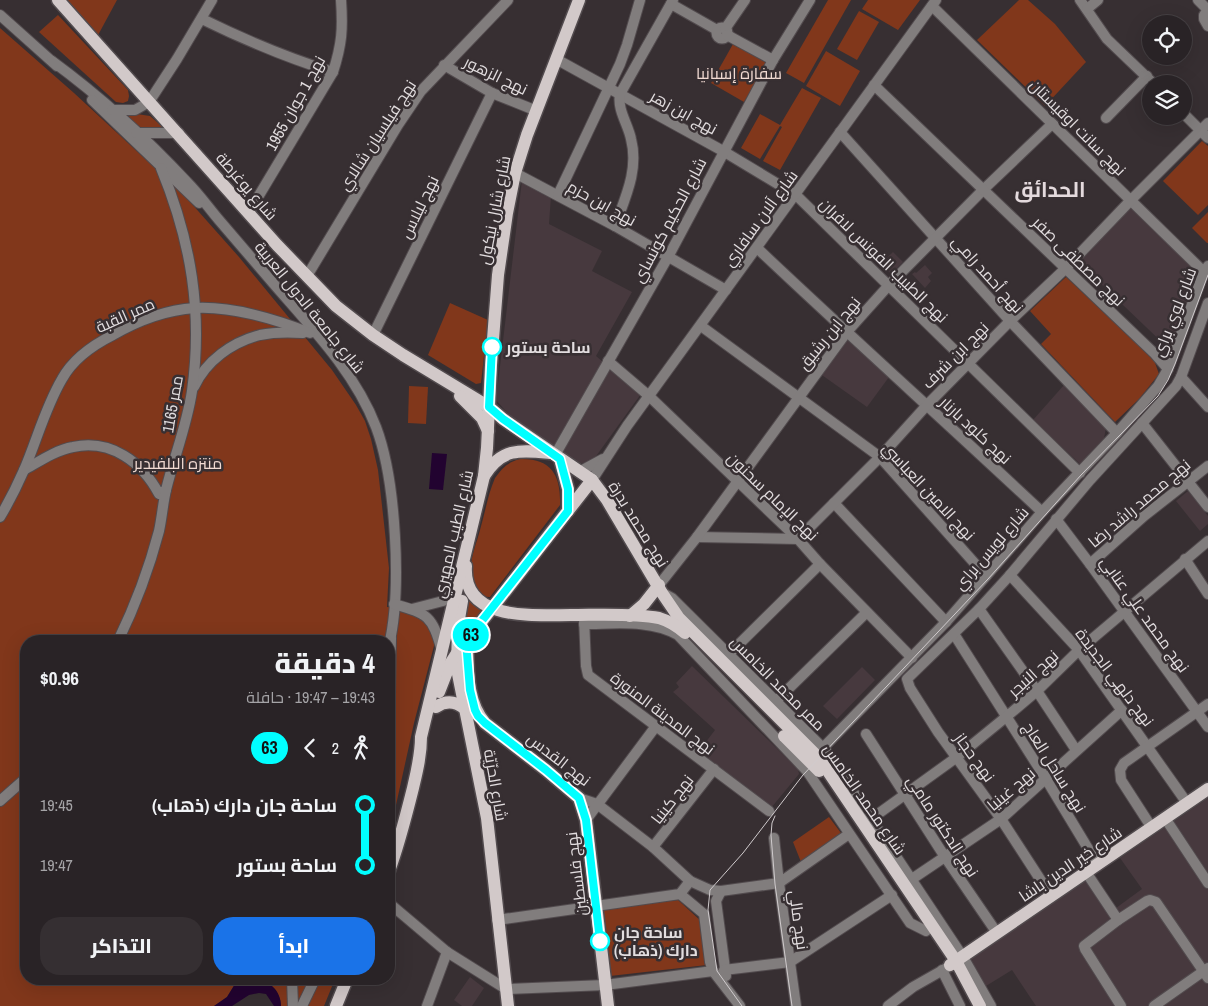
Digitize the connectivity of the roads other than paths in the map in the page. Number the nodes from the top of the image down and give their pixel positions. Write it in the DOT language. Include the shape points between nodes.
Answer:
graph roads {
  1 [pos="58,0"];
  2 [pos="212,0"];
  3 [pos="341,0"];
  4 [pos="508,0"];
  5 [pos="579,0"];
  6 [pos="640,0"];
  7 [pos="745,0"];
  8 [pos="810,0"];
  9 [pos="1080,0"];
  10 [pos="1098,0"];
  11 [pos="1198,0"];
  12 [pos="672,2"];
  13 [pos="934,3"];
  14 [pos="801,5"];
  15 [pos="1087,9"];
  16 [pos="1208,10"];
  17 [pos="0,15"];
  18 [pos="202,20"];
  19 [pos="1208,26"];
  20 [pos="723,31"];
  21 [pos="556,59"];
  22 [pos="773,60"];
  23 [pos="52,61"];
  24 [pos="444,66"];
  25 [pos="333,72"];
  26 [pos="1145,75"];
  27 [pos="874,85"];
  28 [pos="1142,87"];
  29 [pos="609,88"];
  30 [pos="492,93"];
  31 [pos="620,94"];
  32 [pos="149,102"];
  33 [pos="103,110"];
  34 [pos="114,110"];
  35 [pos="537,111"];
  36 [pos="1106,118"];
  37 [pos="1192,120"];
  38 [pos="1052,124"];
  39 [pos="1205,131"];
  40 [pos="125,132"];
  41 [pos="840,132"];
  42 [pos="179,133"];
  43 [pos="140,134"];
  44 [pos="723,151"];
  45 [pos="161,168"];
  46 [pos="515,173"];
  47 [pos="984,189"];
  48 [pos="796,194"];
  49 [pos="558,195"];
  50 [pos="1131,200"];
  51 [pos="249,212"];
  52 [pos="220,221"];
  53 [pos="615,226"];
  54 [pos="936,239"];
  55 [pos="756,248"];
  56 [pos="668,257"];
  57 [pos="1065,269"];
  58 [pos="1205,270"];
  59 [pos="307,276"];
  60 [pos="888,285"];
  61 [pos="726,290"];
  62 [pos="1208,303"];
  63 [pos="195,308"];
  64 [pos="1010,321"];
  65 [pos="701,326"];
  66 [pos="846,332"];
  67 [pos="313,334"];
  68 [pos="373,335"];
  69 [pos="608,361"];
  70 [pos="969,363"];
  71 [pos="1168,369"];
  72 [pos="431,372"];
  73 [pos="1181,377"];
  74 [pos="192,391"];
  75 [pos="649,396"];
  76 [pos="798,397"];
  77 [pos="927,405"];
  78 [pos="489,407"];
  79 [pos="1208,407"];
  80 [pos="1142,423"];
  81 [pos="488,433"];
  82 [pos="1117,433"];
  83 [pos="555,455"];
  84 [pos="608,455"];
  85 [pos="880,457"];
  86 [pos="1208,466"];
  87 [pos="24,470"];
  88 [pos="579,472"];
  89 [pos="1080,473"];
  90 [pos="484,476"];
  91 [pos="592,480"];
  92 [pos="738,481"];
  93 [pos="1188,481"];
  94 [pos="166,490"];
  95 [pos="834,503"];
  96 [pos="1208,507"];
  97 [pos="568,511"];
  98 [pos="1042,512"];
  99 [pos="0,518"];
  100 [pos="1056,519"];
  101 [pos="697,537"];
  102 [pos="798,539"];
  103 [pos="1208,541"];
  104 [pos="468,544"];
  105 [pos="1184,560"];
  106 [pos="820,564"];
  107 [pos="1090,564"];
  108 [pos="466,571"];
  109 [pos="1010,575"];
  110 [pos="986,576"];
  111 [pos="661,589"];
  112 [pos="456,590"];
  113 [pos="1208,594"];
  114 [pos="394,604"];
  115 [pos="412,609"];
  116 [pos="493,609"];
  117 [pos="979,609"];
  118 [pos="1124,612"];
  119 [pos="866,613"];
  120 [pos="529,615"];
  121 [pos="630,616"];
  122 [pos="584,619"];
  123 [pos="946,622"];
  124 [pos="481,624"];
  125 [pos="954,634"];
  126 [pos="121,635"];
  127 [pos="391,635"];
  128 [pos="466,641"];
  129 [pos="1079,650"];
  130 [pos="442,652"];
  131 [pos="457,653"];
  132 [pos="729,654"];
  133 [pos="912,658"];
  134 [pos="910,685"];
  135 [pos="1038,691"];
  136 [pos="776,701"];
  137 [pos="1208,704"];
  138 [pos="436,707"];
  139 [pos="464,708"];
  140 [pos="1122,710"];
  141 [pos="1197,712"];
  142 [pos="1006,718"];
  143 [pos="485,723"];
  144 [pos="656,726"];
  145 [pos="1208,727"];
  146 [pos="470,733"];
  147 [pos="866,734"];
  148 [pos="1148,746"];
  149 [pos="1076,750"];
  150 [pos="421,752"];
  151 [pos="819,752"];
  152 [pos="957,757"];
  153 [pos="714,770"];
  154 [pos="1046,779"];
  155 [pos="20,783"];
  156 [pos="1208,789"];
  157 [pos="905,795"];
  158 [pos="579,798"];
  159 [pos="0,801"];
  160 [pos="1187,803"];
  161 [pos="597,804"];
  162 [pos="769,811"];
  163 [pos="1165,818"];
  164 [pos="871,819"];
  165 [pos="1001,819"];
  166 [pos="586,820"];
  167 [pos="1152,828"];
  168 [pos="849,834"];
  169 [pos="774,838"];
  170 [pos="654,847"];
  171 [pos="395,855"];
  172 [pos="945,857"];
  173 [pos="1098,865"];
  174 [pos="1086,872"];
  175 [pos="912,879"];
  176 [pos="690,881"];
  177 [pos="779,883"];
  178 [pos="1208,883"];
  179 [pos="706,889"];
  180 [pos="721,891"];
  181 [pos="680,894"];
  182 [pos="892,895"];
  183 [pos="1051,896"];
  184 [pos="716,903"];
  185 [pos="596,906"];
  186 [pos="395,908"];
  187 [pos="497,920"];
  188 [pos="1118,920"];
  189 [pos="926,930"];
  190 [pos="997,933"];
  191 [pos="447,952"];
  192 [pos="790,962"];
  193 [pos="953,963"];
  194 [pos="724,970"];
  195 [pos="713,971"];
  196 [pos="1206,973"];
  197 [pos="292,985"];
  198 [pos="312,985"];
  199 [pos="345,985"];
  200 [pos="605,986"];
  201 [pos="506,989"];
  202 [pos="732,996"];
  203 [pos="293,1006"];
  204 [pos="302,1006"];
  205 [pos="336,1006"];
  206 [pos="427,1006"];
  207 [pos="508,1006"];
  208 [pos="608,1006"];
  209 [pos="740,1006"];
  210 [pos="796,1006"];
  211 [pos="888,1006"];
  212 [pos="960,1006"];
  213 [pos="970,1006"];
  214 [pos="980,1006"];
  215 [pos="991,1006"];
  216 [pos="1121,1006"];
  217 [pos="1154,1006"];
  1 -- 32 [label="main road, شارع يوغرطة"];
  2 -- 18 [label="street"];
  3 -- 25 [label="street, نهج 1 جوان 1955" via="343,30"];
  4 -- 24 [label="street, نهج فيلسيان شالاي"];
  5 -- 21 [label="main road, شارع شارل نيكول"];
  6 -- 29 [label="street" via="628,45"];
  7 -- 20 [label="street"];
  8 -- 14 [label="street, شارع الحكيم كونساي"];
  9 -- 15 [label="street"];
  10 -- 15 [label="street"];
  11 -- 16 [label="street"];
  12 -- 20 [label="street"];
  12 -- 31 [label="street"];
  13 -- 27 [label="street, شارع آلان سافاري"];
  13 -- 38 [label="street, نهج سانت اوقيستان"];
  14 -- 22 [label="street, شارع الحكيم كونساي"];
  15 -- 26 [label="street" via="1107,39"];
  16 -- 19 [label="street" via="1204,15"];
  17 -- 23 [label="street, شارع جامعة الدول العربية"];
  18 -- 25 [label="street" via="255,45"];
  18 -- 32 [label="street"];
  20 -- 22 [label="street"];
  21 -- 29 [label="street, نهج ابن زهر"];
  21 -- 35 [label="main road, شارع شارل نيكول"];
  22 -- 44 [label="street, شارع الحكيم كونساي"];
  23 -- 33 [label="street, شارع جامعة الدول العربية"];
  23 -- 34 [label="street, شارع جامعة الدول العربية"];
  24 -- 30 [label="street, نهج الزهور"];
  24 -- 59 [label="street, نهج فيلسيان شالاي" via="421,91 398,125"];
  25 -- 51 [label="street, نهج 1 جوان 1955"];
  27 -- 41 [label="street, شارع آلان سافاري"];
  27 -- 47 [label="street, نهج مصطفى صفر"];
  28 -- 36 [label="street"];
  29 -- 31 [label="street, نهج ابن زهر"];
  29 -- 49 [label="street"];
  30 -- 35 [label="street, نهج الزهور"];
  30 -- 68 [label="street, نهج ليلاس"];
  31 -- 44 [label="street, نهج ابن زهر"];
  31 -- 53 [label="street" via="618,101 632,140 633,167 631,183"];
  32 -- 34 [label="street" via="135,110"];
  32 -- 42 [label="main road, شارع يوغرطة"];
  33 -- 34 [label="street"];
  33 -- 40 [label="street, شارع جامعة الدول العربية"];
  34 -- 43 [label="street, شارع جامعة الدول العربية"];
  35 -- 46 [label="main road, شارع شارل نيكول"];
  37 -- 39 [label="street"];
  38 -- 47 [label="street, نهج ابن رشيق"];
  38 -- 50 [label="street, نهج سانت اوقيستان"];
  39 -- 50 [label="street, نهج ابن شرف"];
  40 -- 43 [label="street"];
  40 -- 45 [label="street, شارع جامعة الدول العربية"];
  41 -- 48 [label="street, شارع آلان سافاري"];
  41 -- 54 [label="street, نهج أحمد رامي"];
  42 -- 43 [label="street"];
  42 -- 51 [label="main road, شارع يوغرطة"];
  43 -- 52 [label="street, شارع جامعة الدول العربية" via="189,183"];
  44 -- 48 [label="street, نهج ابن زهر"];
  44 -- 56 [label="street, شارع الحكيم كونساي"];
  45 -- 52 [label="street, شارع جامعة الدول العربية"];
  45 -- 63 [label="street, ممر 1165" via="186,241"];
  46 -- 49 [label="street, نهج ابن حزم"];
  46 -- 78 [label="main road, شارع شارل نيكول" via="498,275"];
  47 -- 54 [label="street, نهج ابن رشيق"];
  47 -- 57 [label="street, نهج مصطفى صفر"];
  48 -- 55 [label="street, شارع آلان سافاري"];
  48 -- 60 [label="street, نهج الطبيب الفونس لافران"];
  49 -- 53 [label="street, نهج ابن حزم"];
  50 -- 57 [label="street, نهج ابن شرف"];
  50 -- 58 [label="street, نهج سانت اوقيستان"];
  51 -- 59 [label="main road, شارع يوغرطة"];
  52 -- 67 [label="street, شارع جامعة الدول العربية"];
  53 -- 56 [label="street, نهج ابن حزم"];
  54 -- 60 [label="street, نهج ابن رشيق"];
  54 -- 64 [label="street, نهج أحمد رامي"];
  55 -- 61 [label="street, شارع آلان سافاري"];
  55 -- 66 [label="street, نهج كلود بارنار"];
  56 -- 61 [label="street, نهج ابن حزم"];
  56 -- 69 [label="street, شارع الحكيم كونساي"];
  57 -- 64 [label="street, نهج ابن شرف"];
  57 -- 71 [label="street, نهج مصطفى صفر"];
  58 -- 71 [label="street, شارع لوي براي"];
  59 -- 68 [label="main road, شارع يوغرطة" via="336,306"];
  60 -- 66 [label="street, نهج ابن رشيق"];
  60 -- 70 [label="street, نهج الطبيب الفونس لافران"];
  61 -- 65 [label="street, شارع آلان سافاري"];
  62 -- 73 [label="street, شارع لوي براي"];
  63 -- 67 [label="street, ممر القبة" via="242,312"];
  63 -- 74 [label="street, ممر 1165"];
  63 -- 87 [label="street, ممر القبة" via="162,314 131,325 95,345 76,361 62,378 51,401"];
  64 -- 70 [label="street, نهج ابن شرف"];
  64 -- 82 [label="street, نهج أحمد رامي"];
  65 -- 75 [label="street, شارع آلان سافاري"];
  65 -- 76 [label="street, نهج الامين العباسي"];
  66 -- 76 [label="street, نهج ابن رشيق"];
  66 -- 77 [label="street, نهج كلود بارنار"];
  67 -- 74 [label="street" via="266,334 236,344 209,364"];
  67 -- 114 [label="street, شارع جامعة الدول العربية" via="340,364 366,405 383,450 394,537"];
  68 -- 72 [label="main road, شارع يوغرطة"];
  69 -- 75 [label="street, نهج الإمام سحنون"];
  69 -- 83 [label="street, شارع الحكيم كونساي"];
  70 -- 77 [label="street, نهج ابن شرف"];
  70 -- 89 [label="street, نهج الطبيب الفونس لافران"];
  71 -- 82 [label="street, شارع لويس براي" via="1158,386"];
  72 -- 78 [label="main road, شارع يوغرطة"];
  72 -- 81 [label="main road, شارع يوغرطة" via="482,418"];
  73 -- 79 [label="street"];
  73 -- 80 [label="street, شارع لويس براي"];
  74 -- 94 [label="street, ممر 1165" via="180,447"];
  75 -- 84 [label="street, شارع آلان سافاري"];
  75 -- 92 [label="street, نهج الإمام سحنون"];
  76 -- 85 [label="street, نهج الامين العباسي"];
  76 -- 92 [label="street, نهج ابن رشيق"];
  77 -- 85 [label="street, نهج ابن شرف"];
  77 -- 98 [label="street, نهج كلود بارنار"];
  78 -- 81 [label="main road, شارع الطيب المهيري"];
  78 -- 83 [label="main road, شارع يوغرطة"];
  80 -- 93 [label="street"];
  80 -- 100 [label="street, شارع لويس براي"];
  81 -- 90 [label="main road, شارع الطيب المهيري"];
  82 -- 89 [label="street, شارع لويس براي"];
  83 -- 88 [label="main road, شارع يوغرطة"];
  83 -- 90 [label="main road" via="511,452 501,457"];
  83 -- 97 [label="main road" via="568,489"];
  84 -- 88 [label="street"];
  84 -- 91 [label="street, شارع آلان سافاري"];
  85 -- 95 [label="street, نهج ابن شرف"];
  85 -- 110 [label="street, نهج الامين العباسي"];
  86 -- 93 [label="street, نهج محمد راشد رضا"];
  87 -- 94 [label="street" via="74,446 96,446 132,460 150,478 159,494"];
  87 -- 99 [label="street, ممر القبة"];
  88 -- 91 [label="main road, شارع يوغرطة"];
  89 -- 98 [label="street, شارع لويس براي"];
  90 -- 104 [label="main road, شارع الطيب المهيري"];
  91 -- 97 [label="main road"];
  91 -- 111 [label="main road, نهج محمد بدرة"];
  92 -- 101 [label="street, نهج ابن رشيق"];
  92 -- 102 [label="street, نهج الإمام سحنون"];
  93 -- 96 [label="street"];
  93 -- 107 [label="street, نهج محمد راشد رضا"];
  94 -- 126 [label="street, ممر 1165" via="152,556"];
  95 -- 102 [label="street, نهج ابن شرف"];
  95 -- 123 [label="street"];
  97 -- 116 [label="main road"];
  98 -- 110 [label="street, شارع لويس براي"];
  100 -- 107 [label="street, نهج محمد علي عنابي"];
  100 -- 109 [label="street, شارع لويس براي"];
  101 -- 102 [label="street"];
  101 -- 111 [label="street, نهج ابن رشيق"];
  102 -- 106 [label="street, نهج الإمام سحنون"];
  103 -- 105 [label="street, نهج النيجر"];
  104 -- 108 [label="main road, شارع الحرّيّة"];
  104 -- 112 [label="main road, شارع الطيب المهيري"];
  105 -- 113 [label="street"];
  105 -- 118 [label="street, نهج النيجر"];
  106 -- 119 [label="street, نهج الإمام سحنون"];
  106 -- 132 [label="street"];
  107 -- 118 [label="street, نهج محمد علي عنابي"];
  108 -- 116 [label="main road" via="467,586 472,594"];
  108 -- 131 [label="main road, شارع الحرّيّة"];
  109 -- 117 [label="street, شارع لويس براي"];
  109 -- 129 [label="street, نهج دلهي الجديدة"];
  110 -- 123 [label="street, شارع لويس براي"];
  111 -- 121 [label="main road"];
  111 -- 132 [label="street, ممر محمد الخامس"];
  111 -- 151 [label="main road, شارع محمد الخامس" via="679,618"];
  112 -- 115 [label="street" via="443,601"];
  112 -- 130 [label="main road, شارع الطيب المهيري"];
  114 -- 115 [label="street"];
  114 -- 127 [label="street, شارع جامعة الدول العربية"];
  115 -- 130 [label="street" via="431,620"];
  116 -- 120 [label="main road"];
  116 -- 124 [label="main road"];
  117 -- 125 [label="street, شارع لويس براي"];
  117 -- 135 [label="street"];
  118 -- 129 [label="street, نهج النيجر"];
  118 -- 141 [label="street, نهج محمد علي عنابي"];
  119 -- 133 [label="street, نهج الإمام سحنون"];
  119 -- 136 [label="street"];
  120 -- 122 [label="main road, شارع محمد الخامس"];
  120 -- 124 [label="main road"];
  121 -- 122 [label="main road, شارع محمد الخامس"];
  121 -- 189 [label="main road, شارع محمد الخامس" via="658,618 675,625 813,764"];
  122 -- 144 [label="street, نهج المدينة المنورة" via="588,675"];
  122 -- 168 [label="street" via="658,626 678,635 807,771"];
  123 -- 133 [label="street, شارع لويس براي"];
  124 -- 128 [label="main road"];
  125 -- 134 [label="street, شارع لويس براي" via="907,679"];
  125 -- 142 [label="street, نهج ساحل العاج"];
  128 -- 131 [label="main road"];
  128 -- 143 [label="main road, نهج القدس" via="472,701"];
  129 -- 135 [label="street, نهج النيجر"];
  129 -- 140 [label="street, نهج دلهي الجديدة"];
  130 -- 150 [label="main road, شارع الطيب المهيري" via="421,737"];
  131 -- 138 [label="main road" via="445,675"];
  131 -- 139 [label="main road, شارع الحرّيّة"];
  132 -- 136 [label="street, ممر محمد الخامس"];
  133 -- 151 [label="street, شارع لويس براي"];
  134 -- 152 [label="street, نهج حجاز"];
  135 -- 142 [label="street, نهج النيجر"];
  135 -- 149 [label="street"];
  136 -- 151 [label="street, ممر محمد الخامس"];
  137 -- 141 [label="street"];
  138 -- 139 [label="main road" via="454,702"];
  138 -- 150 [label="main road"];
  139 -- 146 [label="main road, شارع الحرّيّة"];
  140 -- 148 [label="street, نهج دلهي الجديدة"];
  140 -- 149 [label="street, نهج غينيا"];
  141 -- 145 [label="street, نهج محمد علي عنابي"];
  141 -- 148 [label="street"];
  142 -- 152 [label="street, نهج النيجر"];
  142 -- 154 [label="street, نهج ساحل العاج"];
  143 -- 146 [label="main road" via="478,724"];
  143 -- 158 [label="main road, نهج القدس"];
  144 -- 153 [label="street, نهج المدينة المنورة"];
  144 -- 161 [label="street"];
  146 -- 187 [label="main road, شارع الحرّيّة" via="487,818"];
  147 -- 157 [label="street, نهج الدكتور مامي"];
  148 -- 160 [label="street, نهج دلهي الجديدة"];
  148 -- 167 [label="street" via="1124,763 1120,770 1121,780"];
  149 -- 154 [label="street, نهج غينيا"];
  150 -- 171 [label="main road, شارع الطيب المهيري"];
  151 -- 164 [label="street, ممر محمد الخامس"];
  151 -- 193 [label="main road, شارع محمد الخامس"];
  152 -- 157 [label="street, نهج النيجر"];
  152 -- 165 [label="street, نهج حجاز"];
  153 -- 162 [label="street, نهج المدينة المنورة"];
  153 -- 170 [label="street, نهج كينيا"];
  154 -- 165 [label="street, نهج غينيا"];
  154 -- 173 [label="street, نهج ساحل العاج"];
  155 -- 159 [label="street"];
  156 -- 160 [label="main road, شارع خير الدين باشا"];
  157 -- 164 [label="street, نهج النيجر"];
  157 -- 172 [label="street, نهج الدكتور مامي"];
  158 -- 161 [label="street, نهج القدس"];
  158 -- 166 [label="main road, نهج فلسطين"];
  160 -- 163 [label="main road, شارع خير الدين باشا"];
  161 -- 166 [label="street"];
  161 -- 170 [label="street, نهج القدس"];
  163 -- 167 [label="main road, شارع خير الدين باشا"];
  163 -- 178 [label="street"];
  164 -- 175 [label="street, ممر محمد الخامس"];
  165 -- 172 [label="street, نهج غينيا"];
  165 -- 183 [label="street, نهج حجاز"];
  166 -- 185 [label="main road, نهج فلسطين"];
  167 -- 173 [label="main road, شارع خير الدين باشا"];
  168 -- 177 [label="street"];
  168 -- 182 [label="street"];
  169 -- 177 [label="street, نهج مالي"];
  170 -- 176 [label="street, نهج القدس"];
  172 -- 175 [label="street, نهج غينيا"];
  172 -- 190 [label="street, نهج الدكتور مامي"];
  173 -- 174 [label="main road, شارع خير الدين باشا"];
  174 -- 183 [label="main road, شارع خير الدين باشا"];
  174 -- 188 [label="street"];
  175 -- 193 [label="street, ممر محمد الخامس"];
  176 -- 179 [label="street, نهج القدس"];
  176 -- 181 [label="street"];
  177 -- 180 [label="street"];
  177 -- 192 [label="street, نهج مالي"];
  179 -- 180 [label="street"];
  179 -- 184 [label="street"];
  180 -- 184 [label="street"];
  181 -- 185 [label="street"];
  181 -- 195 [label="street" via="704,914"];
  182 -- 189 [label="street" via="910,923"];
  182 -- 192 [label="street"];
  183 -- 190 [label="main road, شارع خير الدين باشا"];
  184 -- 194 [label="street"];
  185 -- 187 [label="street"];
  185 -- 200 [label="main road, نهج فلسطين"];
  186 -- 191 [label="street"];
  187 -- 201 [label="main road, شارع الحرّيّة"];
  188 -- 196 [label="street" via="1147,901 1154,900"];
  188 -- 216 [label="street" via="1084,946"];
  189 -- 193 [label="main road, شارع محمد الخامس"];
  190 -- 193 [label="main road, شارع خير الدين باشا"];
  191 -- 201 [label="street"];
  191 -- 206 [label="street"];
  192 -- 194 [label="street"];
  192 -- 210 [label="street, نهج مالي"];
  193 -- 211 [label="street"];
  193 -- 212 [label="street, شارع محمد الخامس"];
  193 -- 213 [label="main road, شارع محمد الخامس"];
  193 -- 214 [label="main road, شارع محمد الخامس"];
  193 -- 215 [label="street, ممر محمد الخامس"];
  194 -- 202 [label="street"];
  195 -- 200 [label="street"];
  195 -- 202 [label="street"];
  196 -- 217 [label="street"];
  197 -- 203 [label="street"];
  198 -- 204 [label="street"];
  199 -- 205 [label="main road"];
  200 -- 201 [label="street"];
  200 -- 208 [label="main road, نهج فلسطين"];
  201 -- 207 [label="main road, شارع الحرّيّة"];
  202 -- 209 [label="street"];
}
